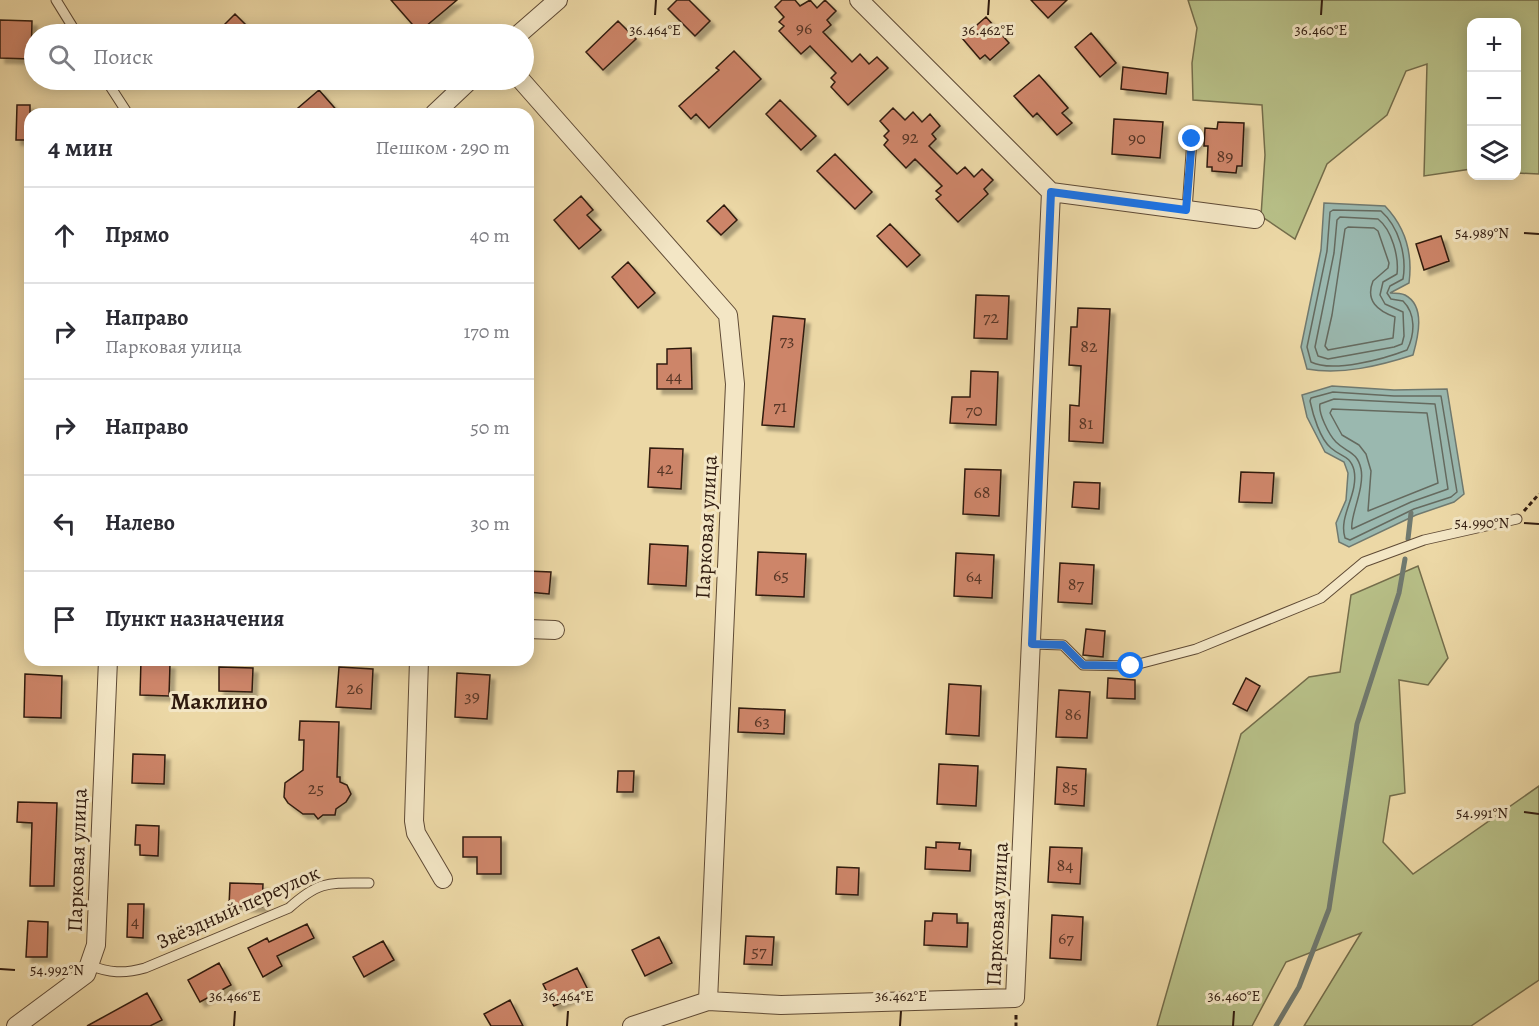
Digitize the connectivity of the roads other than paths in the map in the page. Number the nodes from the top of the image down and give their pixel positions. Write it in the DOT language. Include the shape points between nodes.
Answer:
graph roads {
  1 [pos="56,0"];
  2 [pos="558,0"];
  3 [pos="859,0"];
  4 [pos="71,24"];
  5 [pos="530,24"];
  6 [pos="112,90"];
  7 [pos="459,90"];
  8 [pos="530,90"];
  9 [pos="124,108"];
  10 [pos="440,108"];
  11 [pos="1192,139"];
  12 [pos="1051,192"];
  13 [pos="1186,210"];
  14 [pos="1255,219"];
  15 [pos="1517,519"];
  16 [pos="534,628"];
  17 [pos="555,630"];
  18 [pos="1032,644"];
  19 [pos="108,666"];
  20 [pos="419,666"];
  21 [pos="443,879"];
  22 [pos="369,883"];
  23 [pos="89,965"];
  24 [pos="708,1001"];
  25 [pos="16,1026"];
  26 [pos="632,1026"];
  1 -- 4 [label="lane"];
  2 -- 5 [label="street"];
  3 -- 12 [label="street"];
  6 -- 9 [label="lane"];
  7 -- 10 [label="street"];
  8 -- 24 [label="street, Парковая улица" via="728,315 735,384"];
  11 -- 13 [label="lane"];
  12 -- 13 [label="street"];
  12 -- 18 [label="street, Парковая улица"];
  13 -- 14 [label="street"];
  15 -- 18 [label="lane" via="1424,540 1364,562 1321,598 1185,652 1131,666 1083,665 1063,645"];
  16 -- 17 [label="street"];
  18 -- 24 [label="street, Парковая улица" via="1015,998 782,1005"];
  19 -- 23 [label="street, Парковая улица" via="96,945"];
  20 -- 21 [label="street" via="414,821"];
  22 -- 23 [label="lane, Звёздный переулок" via="320,885 289,908 128,973"];
  23 -- 25 [label="street, Парковая улица" via="86,974"];
  24 -- 26 [label="street"];
}
